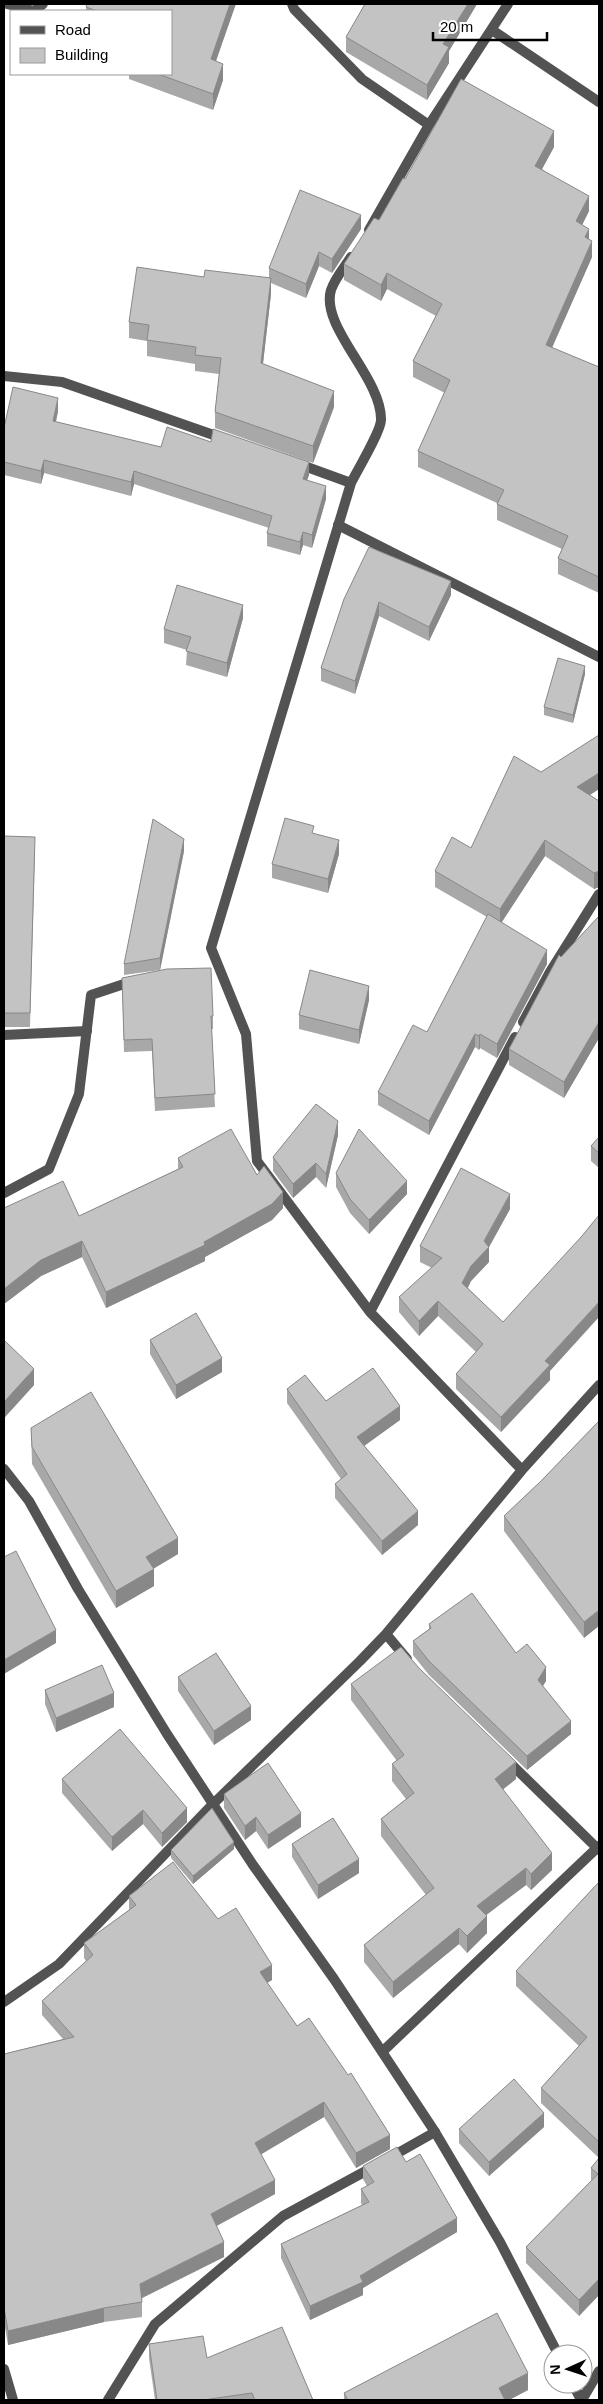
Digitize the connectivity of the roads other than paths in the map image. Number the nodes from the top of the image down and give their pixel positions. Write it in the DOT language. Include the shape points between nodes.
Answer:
graph roads {
  1 [pos="7,4"];
  2 [pos="292,4"];
  3 [pos="508,4"];
  4 [pos="30,10"];
  5 [pos="492,30"];
  6 [pos="599,102"];
  7 [pos="429,125"];
  8 [pos="4,376"];
  9 [pos="239,444"];
  10 [pos="286,460"];
  11 [pos="351,483"];
  12 [pos="338,525"];
  13 [pos="599,657"];
  14 [pos="599,894"];
  15 [pos="145,979"];
  16 [pos="87,1031"];
  17 [pos="4,1035"];
  18 [pos="4,1193"];
  19 [pos="370,1312"];
  20 [pos="597,1391"];
  21 [pos="4,1469"];
  22 [pos="522,1470"];
  23 [pos="386,1634"];
  24 [pos="411,1664"];
  25 [pos="500,1754"];
  26 [pos="213,1804"];
  27 [pos="599,1848"];
  28 [pos="4,2002"];
  29 [pos="382,2052"];
  30 [pos="435,2132"];
  31 [pos="553,2344"];
  32 [pos="4,2369"];
  33 [pos="599,2371"];
  34 [pos="13,2400"];
  35 [pos="108,2400"];
  36 [pos="582,2400"];
  1 -- 4 [label="street"];
  2 -- 7 [label="street" via="362,79"];
  3 -- 5 [label="street"];
  5 -- 6 [label="street"];
  5 -- 7 [label="street"];
  7 -- 11 [label="street" via="331,292 333,318 379,402 381,423"];
  8 -- 9 [label="street" via="62,382"];
  10 -- 11 [label="street"];
  11 -- 12 [label="street"];
  12 -- 13 [label="street"];
  12 -- 19 [label="street" via="211,948 215,968 246,1034 257,1161"];
  14 -- 19 [label="street" via="550,972"];
  15 -- 16 [label="street" via="126,982 91,995"];
  16 -- 17 [label="street"];
  16 -- 18 [label="street" via="79,1094 49,1170"];
  19 -- 22 [label="street"];
  20 -- 22 [label="street"];
  21 -- 26 [label="street" via="29,1501 78,1589"];
  22 -- 23 [label="street"];
  23 -- 24 [label="street"];
  23 -- 26 [label="street"];
  25 -- 27 [label="street"];
  26 -- 28 [label="street" via="59,1964"];
  26 -- 29 [label="street"];
  27 -- 29 [label="street"];
  29 -- 30 [label="street"];
  30 -- 31 [label="street" via="500,2242"];
  30 -- 35 [label="street" via="283,2216 155,2324"];
  32 -- 34 [label="street"];
  33 -- 36 [label="street"];
}
